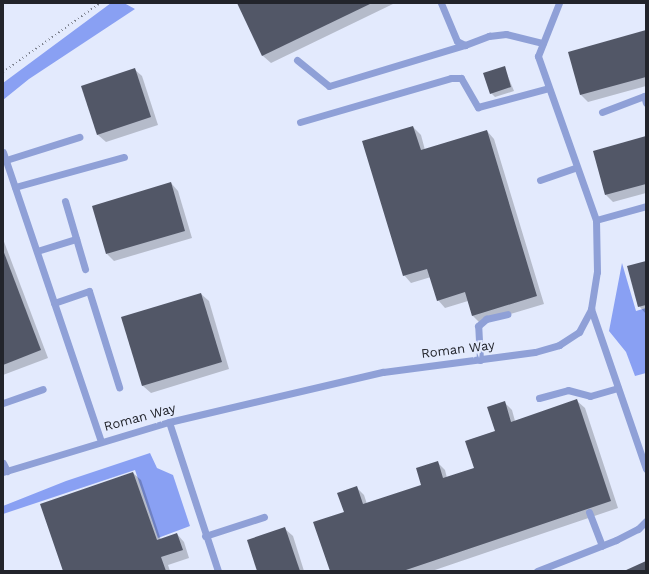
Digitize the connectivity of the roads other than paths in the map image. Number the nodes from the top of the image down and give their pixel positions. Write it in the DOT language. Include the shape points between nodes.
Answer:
graph roads {
  1 [pos="441,3"];
  2 [pos="559,3"];
  3 [pos="543,43"];
  4 [pos="464,45"];
  5 [pos="297,60"];
  6 [pos="549,88"];
  7 [pos="646,103"];
  8 [pos="602,112"];
  9 [pos="300,122"];
  10 [pos="79,137"];
  11 [pos="3,152"];
  12 [pos="124,157"];
  13 [pos="6,160"];
  14 [pos="577,167"];
  15 [pos="540,180"];
  16 [pos="15,187"];
  17 [pos="65,201"];
  18 [pos="646,206"];
  19 [pos="596,220"];
  20 [pos="76,239"];
  21 [pos="37,251"];
  22 [pos="85,269"];
  23 [pos="54,303"];
  24 [pos="591,310"];
  25 [pos="507,314"];
  26 [pos="480,360"];
  27 [pos="119,387"];
  28 [pos="618,388"];
  29 [pos="43,389"];
  30 [pos="538,398"];
  31 [pos="3,403"];
  32 [pos="169,422"];
  33 [pos="101,441"];
  34 [pos="3,463"];
  35 [pos="646,468"];
  36 [pos="5,472"];
  37 [pos="589,512"];
  38 [pos="264,517"];
  39 [pos="646,521"];
  40 [pos="205,536"];
  41 [pos="602,546"];
  42 [pos="218,571"];
  43 [pos="537,571"];
  1 -- 4 [label="lane" via="457,41"];
  2 -- 3 [label="lane, Roman Way"];
  3 -- 4 [label="lane" via="506,34 489,36"];
  3 -- 6 [label="lane, Roman Way" via="538,56"];
  4 -- 5 [label="lane" via="329,86"];
  6 -- 9 [label="lane" via="478,107 461,78 451,78"];
  6 -- 14 [label="lane, Roman Way"];
  7 -- 8 [label="lane" via="644,96"];
  10 -- 13 [label="lane"];
  11 -- 13 [label="lane"];
  12 -- 16 [label="lane"];
  13 -- 16 [label="lane"];
  14 -- 15 [label="lane"];
  14 -- 19 [label="lane, Roman Way"];
  16 -- 21 [label="lane"];
  17 -- 20 [label="lane"];
  18 -- 19 [label="lane"];
  19 -- 24 [label="lane, Roman Way" via="597,272"];
  20 -- 21 [label="lane"];
  20 -- 22 [label="lane"];
  21 -- 23 [label="lane"];
  23 -- 27 [label="lane" via="89,291"];
  23 -- 33 [label="lane"];
  24 -- 26 [label="lane, Roman Way" via="579,332 559,345 535,352"];
  24 -- 28 [label="lane"];
  25 -- 26 [label="lane" via="486,319 478,326"];
  26 -- 32 [label="lane, Roman Way" via="383,372"];
  28 -- 30 [label="lane" via="590,396 568,390"];
  28 -- 35 [label="lane"];
  29 -- 31 [label="lane"];
  32 -- 33 [label="lane, Roman Way"];
  32 -- 40 [label="lane"];
  33 -- 36 [label="lane, Roman Way"];
  34 -- 36 [label="lane"];
  37 -- 41 [label="lane"];
  38 -- 40 [label="lane"];
  39 -- 41 [label="lane" via="638,529"];
  40 -- 42 [label="lane"];
  41 -- 43 [label="lane"];
}
